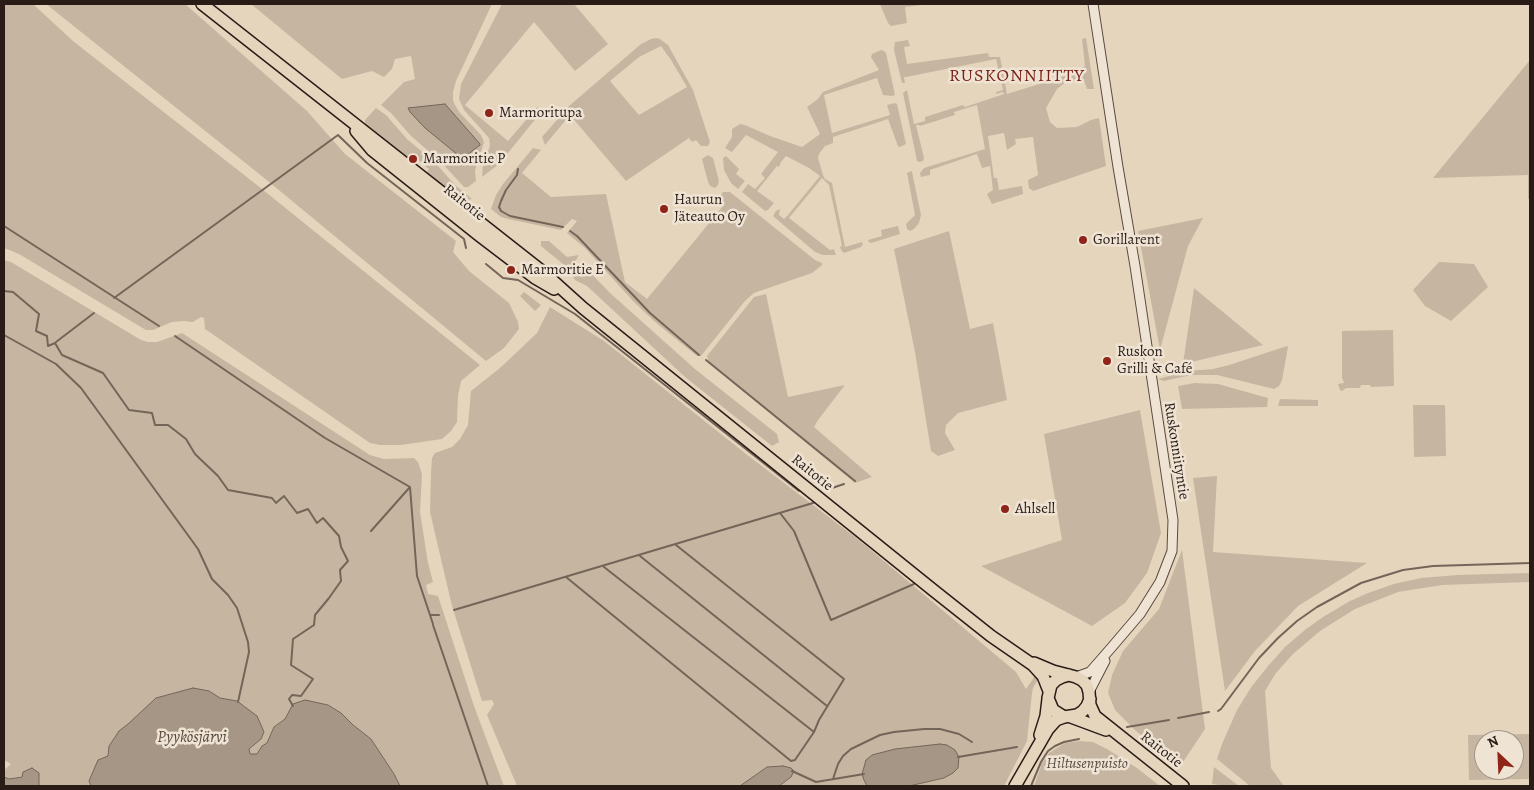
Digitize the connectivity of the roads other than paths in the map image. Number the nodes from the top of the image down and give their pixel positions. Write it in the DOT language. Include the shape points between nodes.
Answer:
graph roads {
  1 [pos="202,4"];
  2 [pos="1093,4"];
  3 [pos="1111,648"];
  4 [pos="1024,658"];
  5 [pos="1072,676"];
  6 [pos="1048,694"];
  7 [pos="1089,696"];
  8 [pos="1067,717"];
  9 [pos="1121,737"];
  10 [pos="1034,753"];
  11 [pos="1015,786"];
  12 [pos="1183,786"];
  1 -- 4 [label="main road, Raitotie" via="336,110 372,150 480,236 535,278 583,308 933,590"];
  2 -- 3 [label="street, Ruskonniityntie" via="1173,520 1172,551 1160,582 1140,614"];
  3 -- 5 [label="street, Ruskonniityntie" via="1090,672"];
  3 -- 7 [label="street, Ruskonniityntie"];
  4 -- 5 [label="main road, Raitotie"];
  4 -- 6 [label="main road, Raitotie" via="1043,676"];
  5 -- 6 [label="main road" via="1056,680"];
  5 -- 7 [label="main road" via="1087,685"];
  6 -- 8 [label="main road" via="1053,710"];
  6 -- 10 [label="main road" via="1046,716"];
  7 -- 8 [label="main road" via="1083,711"];
  7 -- 9 [label="main road, Raitotie" via="1095,716"];
  8 -- 9 [label="main road, Raitotie"];
  8 -- 10 [label="main road" via="1056,720"];
  9 -- 12 [label="main road, Raitotie"];
  10 -- 11 [label="main road"];
}
